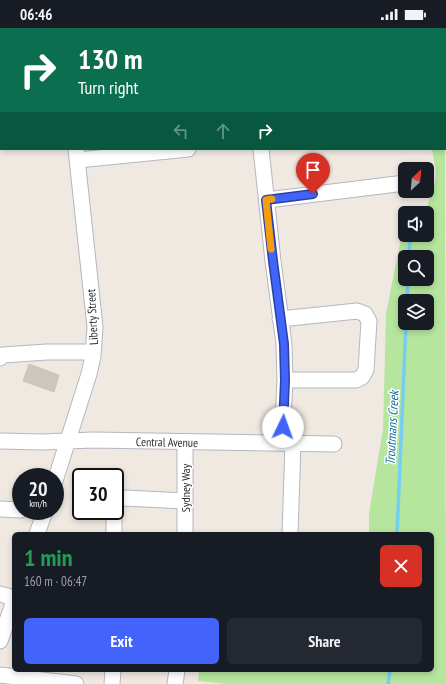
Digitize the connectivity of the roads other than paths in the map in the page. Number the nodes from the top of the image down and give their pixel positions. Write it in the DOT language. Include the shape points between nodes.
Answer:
graph roads {
  1 [pos="170,150"];
  2 [pos="262,150"];
  3 [pos="77,155"];
  4 [pos="398,184"];
  5 [pos="266,200"];
  6 [pos="280,319"];
  7 [pos="93,352"];
  8 [pos="0,358"];
  9 [pos="285,380"];
  10 [pos="0,441"];
  11 [pos="67,441"];
  12 [pos="186,442"];
  13 [pos="287,443"];
  14 [pos="334,444"];
  15 [pos="59,468"];
  16 [pos="124,498"];
  17 [pos="185,501"];
  18 [pos="0,509"];
  19 [pos="12,510"];
  20 [pos="42,520"];
  21 [pos="114,520"];
  22 [pos="38,532"];
  23 [pos="114,532"];
  24 [pos="185,532"];
  25 [pos="290,532"];
  26 [pos="0,594"];
  27 [pos="12,598"];
  28 [pos="12,605"];
  29 [pos="0,641"];
  30 [pos="113,672"];
  31 [pos="177,672"];
  32 [pos="0,675"];
  33 [pos="76,684"];
  34 [pos="112,684"];
  35 [pos="175,684"];
  1 -- 3 [label="street"];
  2 -- 5 [label="street"];
  3 -- 7 [label="street, Liberty Street" via="95,327"];
  4 -- 5 [label="street"];
  5 -- 6 [label="street"];
  6 -- 9 [label="street"];
  6 -- 9 [label="street" via="357,311 365,314 369,321 366,370 362,377 356,380"];
  7 -- 8 [label="street" via="47,352 3,355"];
  7 -- 11 [label="street, Liberty Street" via="89,374"];
  9 -- 13 [label="street"];
  10 -- 11 [label="street, Central Avenue"];
  11 -- 12 [label="street, Central Avenue"];
  11 -- 15 [label="street, Liberty Street"];
  12 -- 13 [label="street, Central Avenue"];
  12 -- 17 [label="street, Sydney Way"];
  13 -- 14 [label="street, Central Avenue"];
  13 -- 25 [label="street"];
  16 -- 17 [label="street"];
  17 -- 24 [label="street, Sydney Way"];
  18 -- 19 [label="street"];
  20 -- 22 [label="street"];
  21 -- 23 [label="street"];
  26 -- 27 [label="street"];
  28 -- 29 [label="street"];
  30 -- 34 [label="street"];
  31 -- 35 [label="street"];
  32 -- 33 [label="street"];
}
